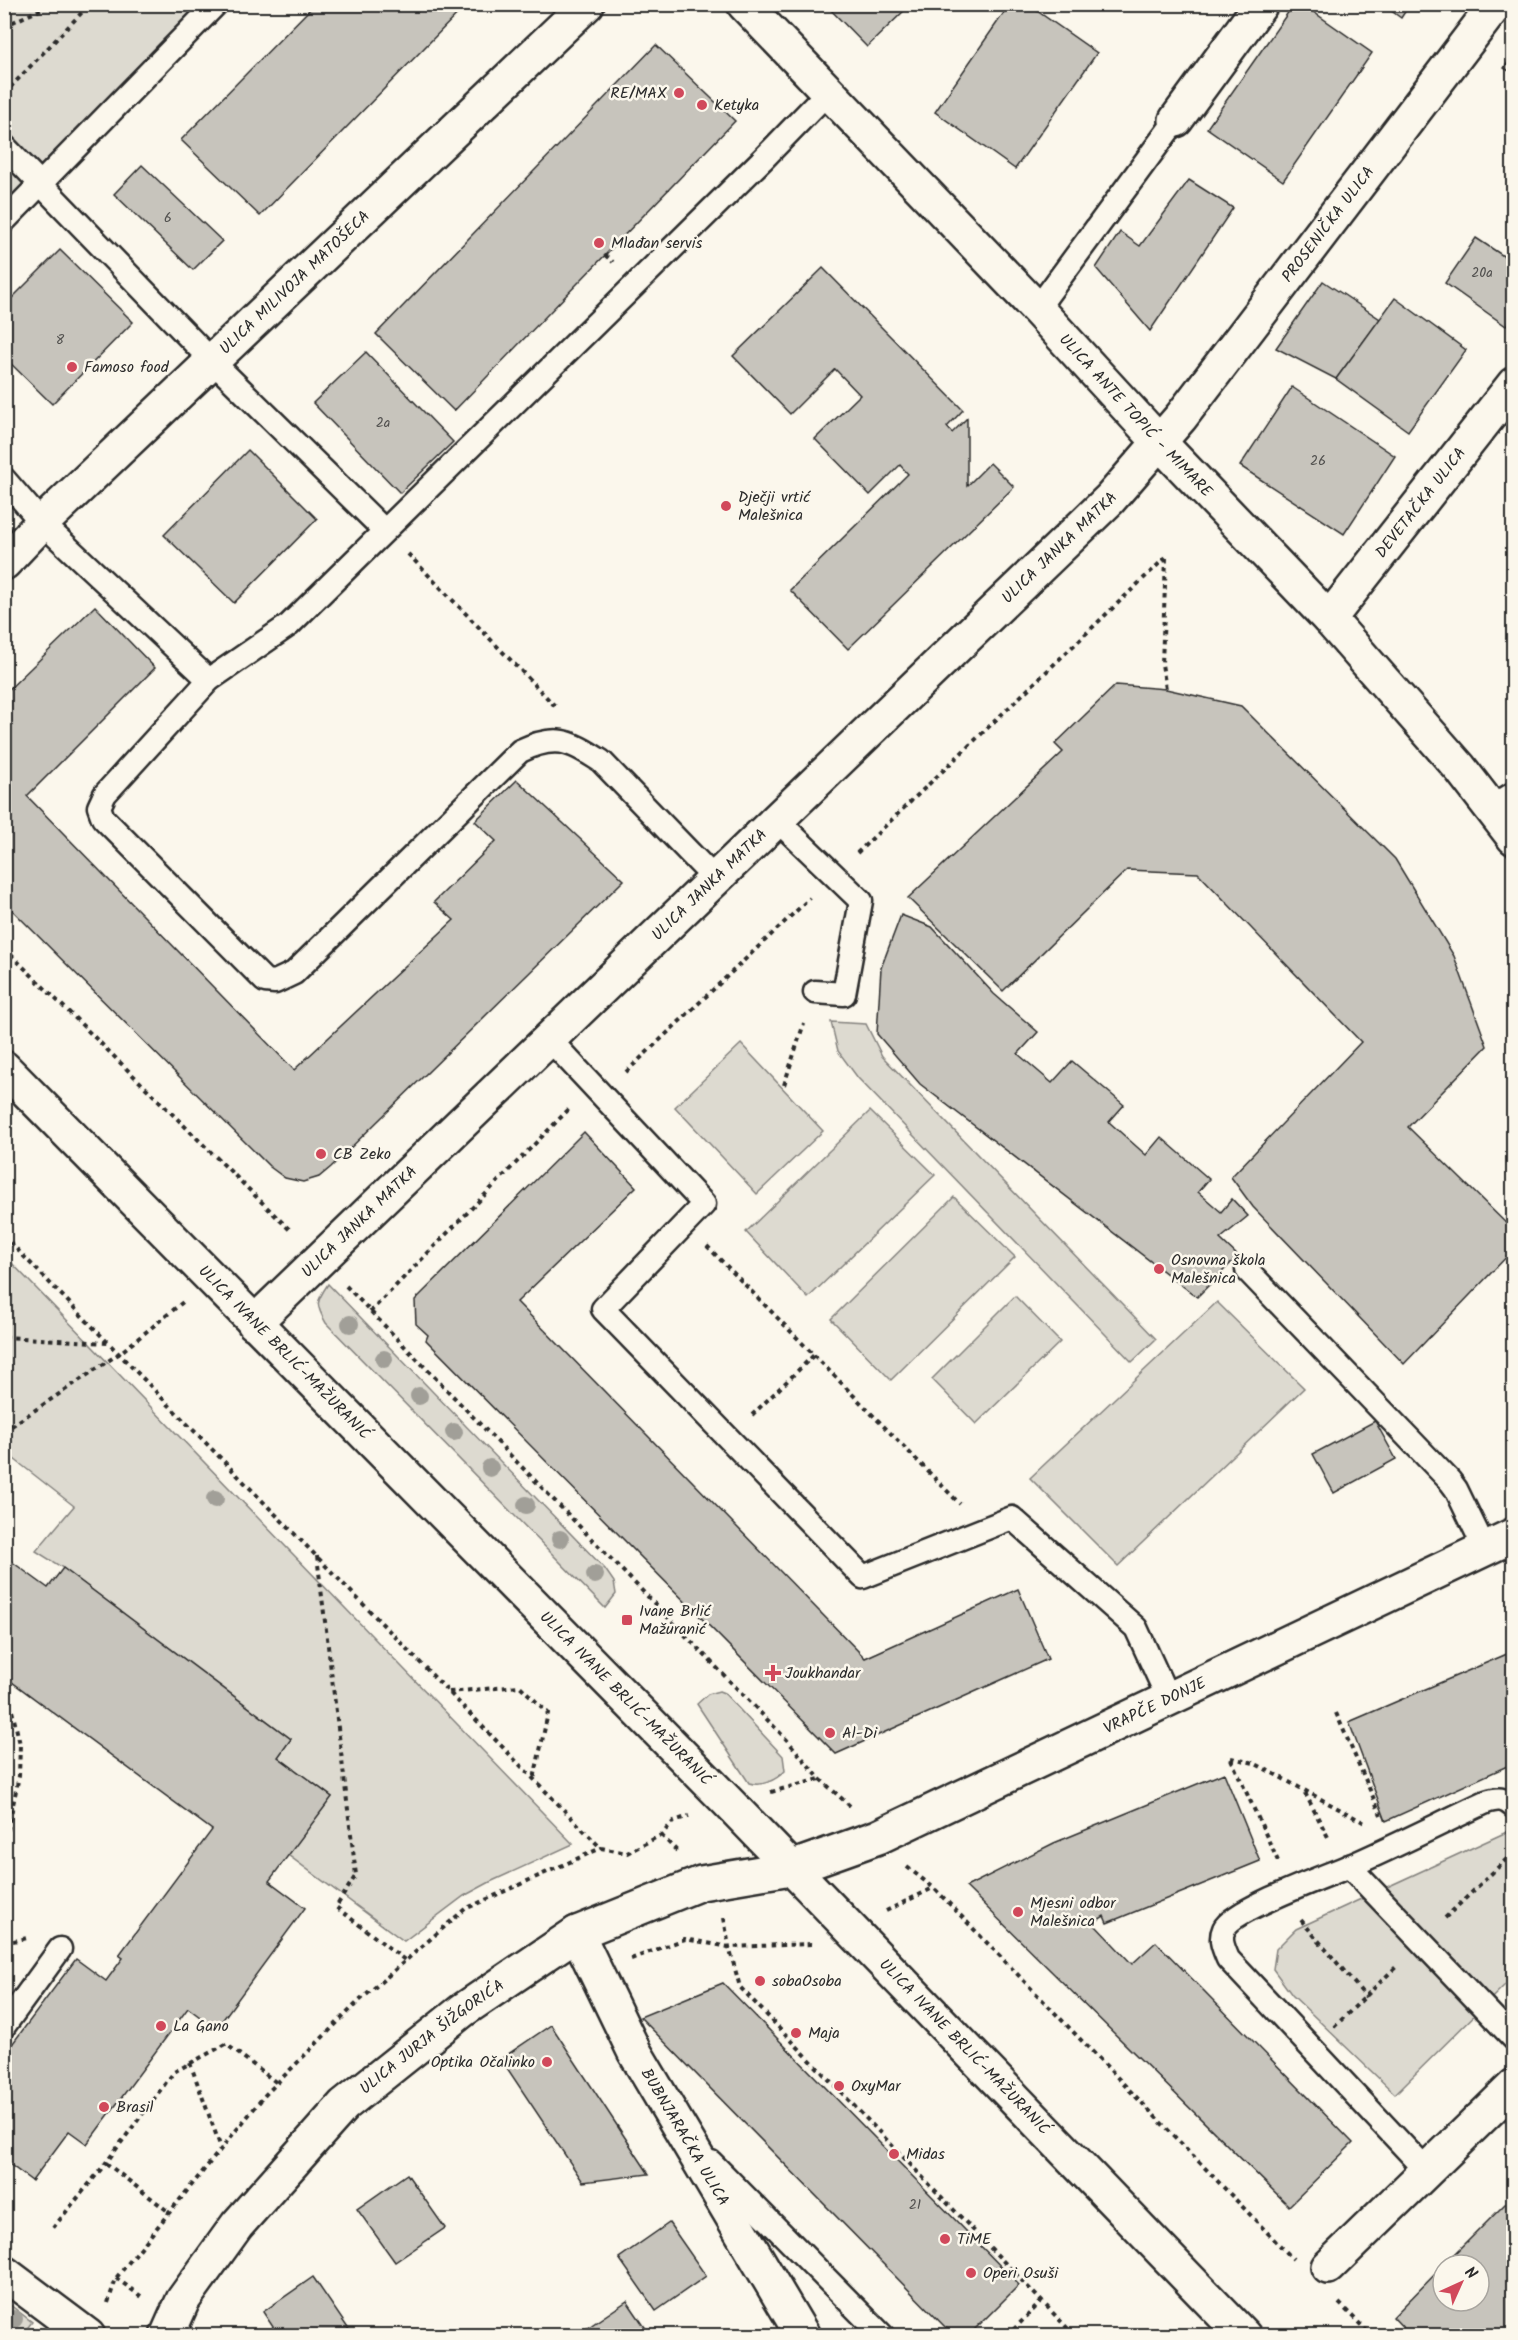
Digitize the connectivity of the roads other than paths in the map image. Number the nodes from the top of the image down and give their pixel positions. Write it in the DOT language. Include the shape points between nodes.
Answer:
graph roads {
  1 [pos="216,4"];
  2 [pos="587,4"];
  3 [pos="744,4"];
  4 [pos="1261,4"];
  5 [pos="1496,4"];
  6 [pos="828,92"];
  7 [pos="1176,120"];
  8 [pos="4,146"];
  9 [pos="40,183"];
  10 [pos="4,221"];
  11 [pos="1037,309"];
  12 [pos="212,361"];
  13 [pos="1514,384"];
  14 [pos="1160,443"];
  15 [pos="4,479"];
  16 [pos="42,523"];
  17 [pos="384,530"];
  18 [pos="4,563"];
  19 [pos="1329,620"];
  20 [pos="209,680"];
  21 [pos="1502,800"];
  22 [pos="777,820"];
  23 [pos="1514,838"];
  24 [pos="715,879"];
  25 [pos="815,992"];
  26 [pos="550,1040"];
  27 [pos="4,1068"];
  28 [pos="1247,1270"];
  29 [pos="254,1323"];
  30 [pos="1514,1534"];
  31 [pos="1484,1547"];
  32 [pos="1168,1698"];
  33 [pos="1514,1807"];
  34 [pos="1349,1866"];
  35 [pos="791,1868"];
  36 [pos="577,1933"];
  37 [pos="60,1949"];
  38 [pos="4,2026"];
  39 [pos="1514,2039"];
  40 [pos="1514,2086"];
  41 [pos="684,2136"];
  42 [pos="1426,2170"];
  43 [pos="1328,2267"];
  44 [pos="4,2273"];
  45 [pos="88,2336"];
  46 [pos="167,2336"];
  47 [pos="803,2336"];
  48 [pos="883,2336"];
  49 [pos="1244,2336"];
  1 -- 9 [label="lane"];
  2 -- 12 [label="street, ULICA MILIVOJA MATOŠECA"];
  3 -- 6 [label="street, ULICA ANTE TOPIĆ - MIMARE"];
  4 -- 7 [label="street"];
  5 -- 14 [label="street, PROSENIČKA ULICA"];
  6 -- 11 [label="street, ULICA ANTE TOPIĆ - MIMARE"];
  6 -- 17 [label="lane"];
  7 -- 11 [label="lane"];
  8 -- 9 [label="lane"];
  9 -- 10 [label="lane"];
  9 -- 12 [label="lane"];
  11 -- 14 [label="street, ULICA ANTE TOPIĆ - MIMARE"];
  12 -- 16 [label="street, ULICA MILIVOJA MATOŠECA"];
  12 -- 17 [label="lane"];
  13 -- 19 [label="street, DEVETAČKA ULICA"];
  14 -- 19 [label="street, ULICA ANTE TOPIĆ - MIMARE"];
  14 -- 22 [label="street, ULICA JANKA MATKA" via="1110,499"];
  15 -- 16 [label="lane"];
  16 -- 18 [label="street, ULICA MILIVOJA MATOŠECA"];
  16 -- 20 [label="lane"];
  17 -- 20 [label="lane" via="289,625"];
  19 -- 21 [label="street, ULICA ANTE TOPIĆ - MIMARE" via="1460,768"];
  20 -- 24 [label="lane" via="105,794 99,807 103,818 265,981 275,982 294,973 520,752 540,741 580,747 601,761"];
  21 -- 23 [label="street, ULICA ANTE TOPIĆ - MIMARE"];
  22 -- 24 [label="street, ULICA JANKA MATKA"];
  22 -- 25 [label="lane" via="861,901 844,994"];
  24 -- 26 [label="street, ULICA JANKA MATKA"];
  26 -- 29 [label="street, ULICA JANKA MATKA"];
  26 -- 32 [label="lane" via="704,1204 603,1310 863,1577 1012,1518 1136,1628"];
  27 -- 29 [label="street, ULICA IVANE BRLIĆ-MAŽURANIĆ"];
  28 -- 31 [label="lane" via="1450,1481"];
  29 -- 35 [label="street, ULICA IVANE BRLIĆ-MAŽURANIĆ"];
  30 -- 31 [label="street, VRAPČE DONJE"];
  31 -- 32 [label="street, VRAPČE DONJE"];
  32 -- 35 [label="street, VRAPČE DONJE" via="878,1837"];
  33 -- 34 [label="lane" via="1498,1798"];
  34 -- 39 [label="lane"];
  34 -- 42 [label="lane" via="1295,1887 1233,1919 1224,1928 1222,1943 1228,1959"];
  35 -- 36 [label="street, ULICA JURJA ŠIŽGORIĆA" via="701,1883"];
  35 -- 49 [label="street, ULICA IVANE BRLIĆ-MAŽURANIĆ"];
  36 -- 41 [label="street, BUBNJARAČKA ULICA" via="634,2051"];
  36 -- 46 [label="street, ULICA JURJA ŠIŽGORIĆA" via="464,2010 344,2105 237,2225 183,2300"];
  37 -- 38 [label="lane"];
  40 -- 42 [label="street"];
  41 -- 47 [label="street, BUBNJARAČKA ULICA"];
  41 -- 48 [label="lane"];
  42 -- 43 [label="street"];
  44 -- 45 [label="street"];
}
